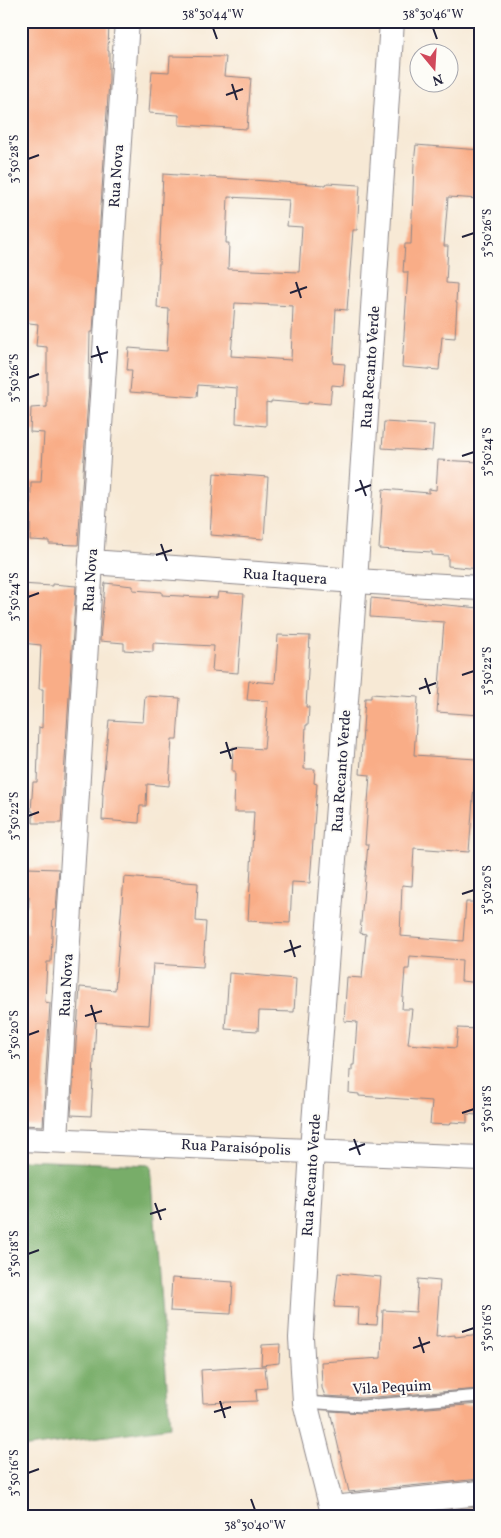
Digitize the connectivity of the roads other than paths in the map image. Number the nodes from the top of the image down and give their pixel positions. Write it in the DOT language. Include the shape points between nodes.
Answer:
graph roads {
  1 [pos="127,21"];
  2 [pos="392,21"];
  3 [pos="91,562"];
  4 [pos="355,581"];
  5 [pos="480,588"];
  6 [pos="21,1139"];
  7 [pos="56,1140"];
  8 [pos="312,1150"];
  9 [pos="480,1158"];
  10 [pos="480,1396"];
  11 [pos="305,1402"];
  12 [pos="480,1492"];
  13 [pos="333,1512"];
  1 -- 3 [label="street, Rua Nova"];
  2 -- 4 [label="street, Rua Recanto Verde"];
  3 -- 4 [label="street, Rua Itaquera"];
  3 -- 7 [label="street, Rua Nova"];
  4 -- 5 [label="street, Rua Itaquera"];
  4 -- 8 [label="street, Rua Recanto Verde"];
  6 -- 7 [label="street, Rua Paraisópolis"];
  7 -- 8 [label="street, Rua Paraisópolis"];
  8 -- 9 [label="street, Rua Paraisópolis"];
  8 -- 11 [label="street, Rua Recanto Verde" via="301,1338"];
  10 -- 11 [label="lane, Vila Pequim" via="362,1406"];
  11 -- 13 [label="street, Rua Recanto Verde"];
  12 -- 13 [label="street"];
}
